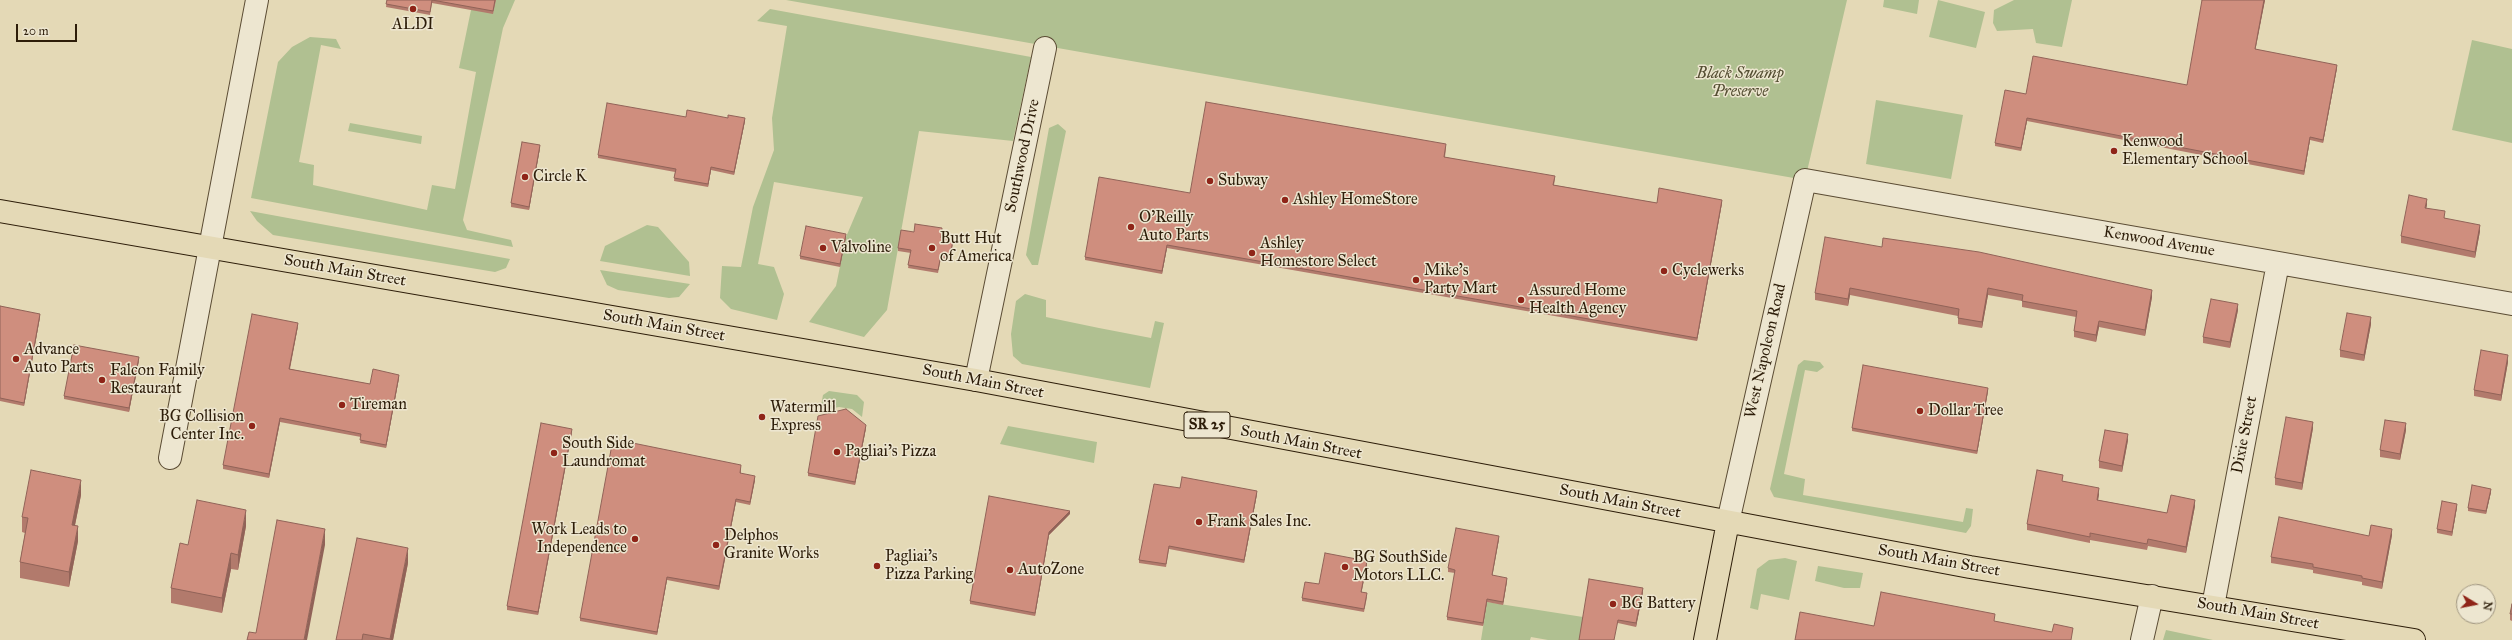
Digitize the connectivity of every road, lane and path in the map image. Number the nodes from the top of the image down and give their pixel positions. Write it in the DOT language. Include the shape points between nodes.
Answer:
graph roads {
  1 [pos="257,0"];
  2 [pos="1045,48"];
  3 [pos="1805,180"];
  4 [pos="0,211"];
  5 [pos="212,248"];
  6 [pos="2278,263"];
  7 [pos="2512,304"];
  8 [pos="976,380"];
  9 [pos="170,458"];
  10 [pos="1728,522"];
  11 [pos="2152,596"];
  12 [pos="2213,606"];
  13 [pos="1705,640"];
  14 [pos="2142,640"];
  15 [pos="2414,640"];
  1 -- 5 [label="street"];
  2 -- 8 [label="street, Southwood Drive"];
  3 -- 6 [label="street, Kenwood Avenue"];
  3 -- 10 [label="street, West Napoleon Road"];
  4 -- 5 [label="main road, South Main Street / SR 25"];
  5 -- 8 [label="main road, South Main Street / SR 25"];
  5 -- 9 [label="street"];
  6 -- 7 [label="street, Kenwood Avenue"];
  6 -- 12 [label="street, Dixie Street"];
  8 -- 10 [label="main road, South Main Street / SR 25"];
  10 -- 11 [label="main road, South Main Street / SR 25" via="1970,567"];
  10 -- 13 [label="main road"];
  11 -- 12 [label="main road, South Main Street / SR 25"];
  11 -- 14 [label="street"];
  12 -- 15 [label="main road, South Main Street / SR 25"];
}
